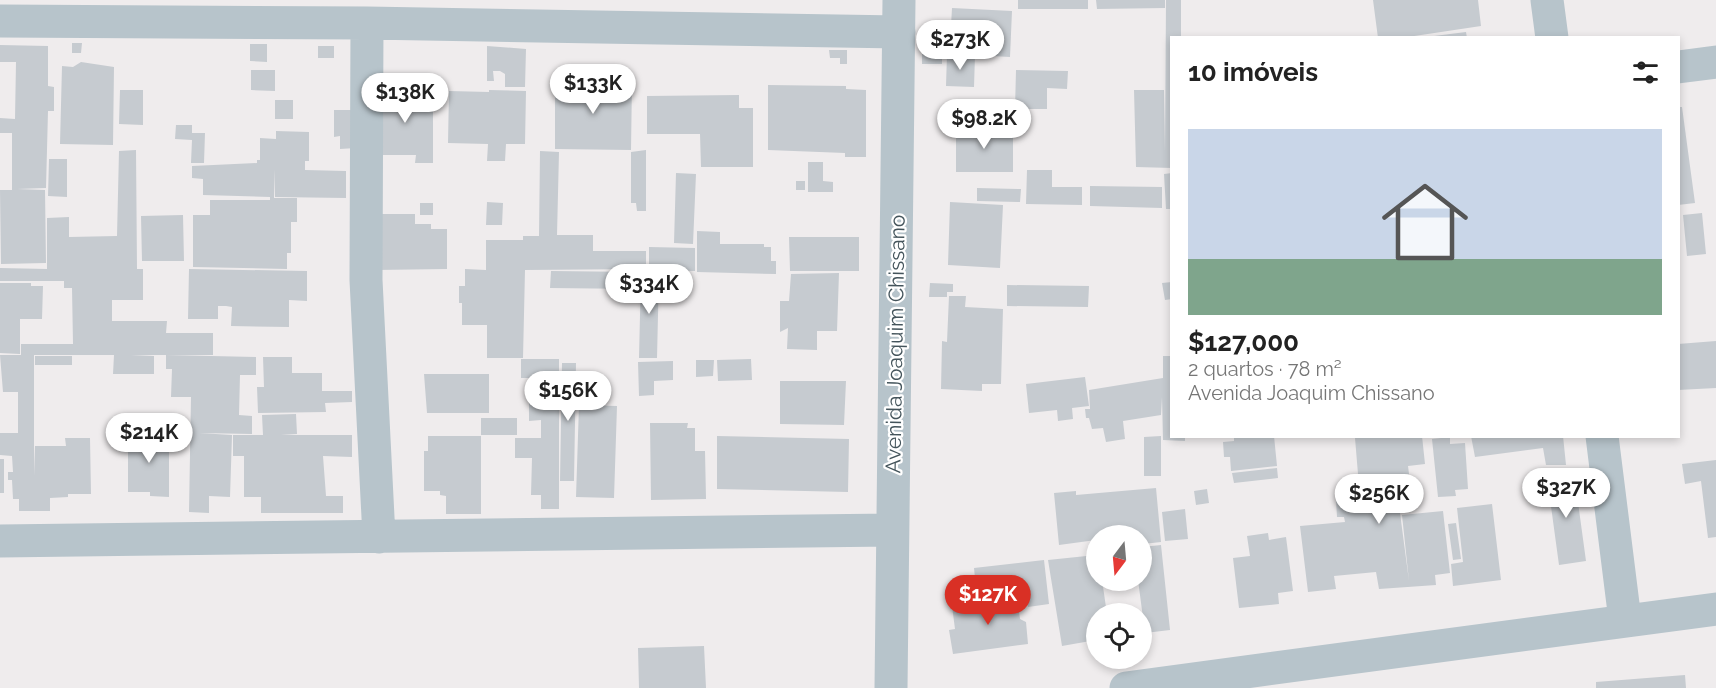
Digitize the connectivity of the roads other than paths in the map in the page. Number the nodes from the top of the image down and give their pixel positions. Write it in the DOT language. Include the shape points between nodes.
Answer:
graph roads {
  1 [pos="1547,0"];
  2 [pos="184,11"];
  3 [pos="899,16"];
  4 [pos="0,21"];
  5 [pos="368,23"];
  6 [pos="1552,36"];
  7 [pos="1716,62"];
  8 [pos="1680,67"];
  9 [pos="1602,438"];
  10 [pos="892,530"];
  11 [pos="379,537"];
  12 [pos="0,542"];
  13 [pos="1716,609"];
  14 [pos="1625,620"];
  15 [pos="891,688"];
  16 [pos="1126,688"];
  1 -- 6 [label="street"];
  2 -- 4 [label="street"];
  2 -- 5 [label="street"];
  3 -- 5 [label="street"];
  3 -- 10 [label="street, Avenida Joaquim Chissano"];
  5 -- 11 [label="street" via="366,280"];
  7 -- 8 [label="street"];
  9 -- 14 [label="street"];
  10 -- 11 [label="street"];
  10 -- 15 [label="street, Avenida Joaquim Chissano"];
  11 -- 12 [label="street"];
  13 -- 14 [label="street"];
  14 -- 16 [label="street"];
}
